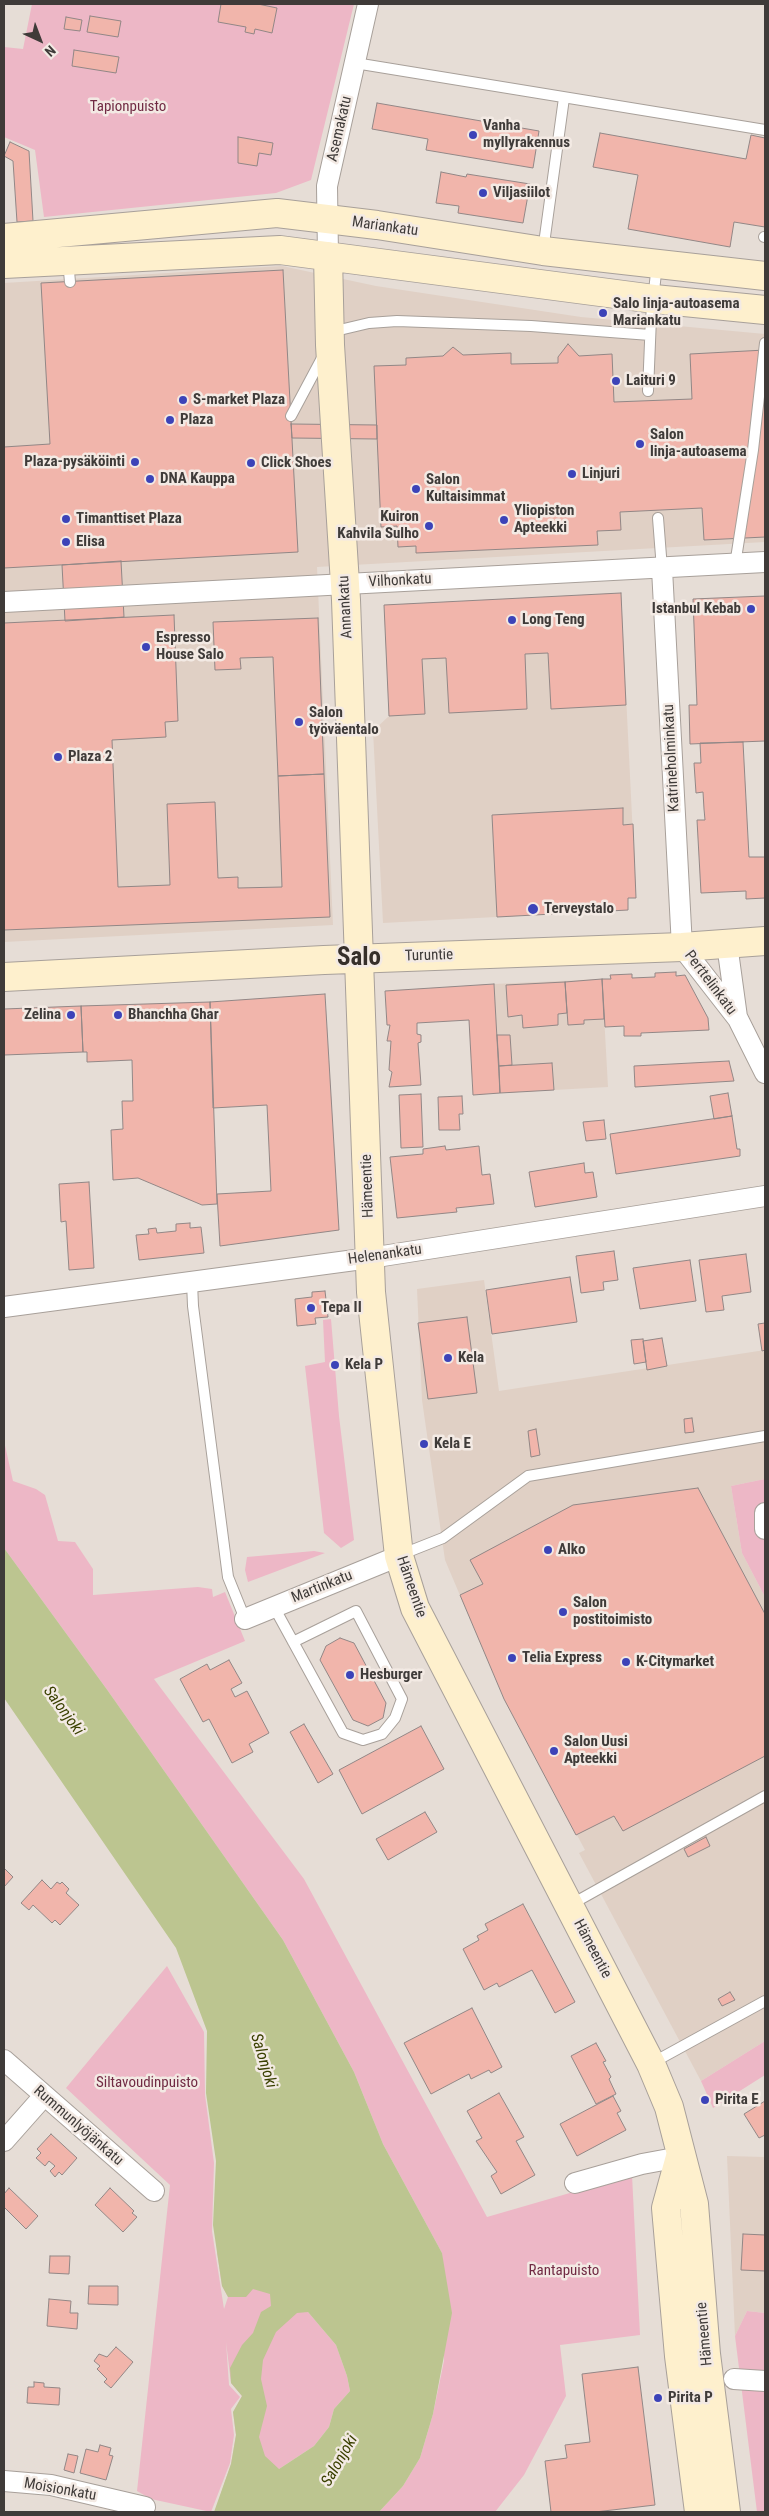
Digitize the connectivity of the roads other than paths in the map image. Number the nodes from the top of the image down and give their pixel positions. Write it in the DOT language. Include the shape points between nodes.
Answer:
graph roads {
  1 [pos="368,4"];
  2 [pos="354,63"];
  3 [pos="564,98"];
  4 [pos="765,130"];
  5 [pos="327,219"];
  6 [pos="4,238"];
  7 [pos="544,242"];
  8 [pos="328,256"];
  9 [pos="657,263"];
  10 [pos="4,264"];
  11 [pos="765,276"];
  12 [pos="654,299"];
  13 [pos="765,310"];
  14 [pos="650,335"];
  15 [pos="330,338"];
  16 [pos="765,343"];
  17 [pos="648,391"];
  18 [pos="291,416"];
  19 [pos="658,518"];
  20 [pos="765,562"];
  21 [pos="735,565"];
  22 [pos="662,569"];
  23 [pos="345,584"];
  24 [pos="4,602"];
  25 [pos="765,941"];
  26 [pos="727,944"];
  27 [pos="682,947"];
  28 [pos="359,959"];
  29 [pos="4,977"];
  30 [pos="738,1020"];
  31 [pos="765,1073"];
  32 [pos="765,1196"];
  33 [pos="370,1258"];
  34 [pos="192,1282"];
  35 [pos="4,1307"];
  36 [pos="765,1436"];
  37 [pos="765,1513"];
  38 [pos="765,1529"];
  39 [pos="399,1556"];
  40 [pos="274,1607"];
  41 [pos="245,1619"];
  42 [pos="293,1642"];
  43 [pos="765,1796"];
  44 [pos="569,1906"];
  45 [pos="765,2001"];
  46 [pos="4,2060"];
  47 [pos="651,2064"];
  48 [pos="44,2097"];
  49 [pos="4,2141"];
  50 [pos="680,2157"];
  51 [pos="575,2183"];
  52 [pos="154,2191"];
  53 [pos="734,2379"];
  54 [pos="765,2381"];
  55 [pos="4,2481"];
  56 [pos="145,2507"];
  57 [pos="699,2512"];
  58 [pos="726,2512"];
  1 -- 2 [label="street, Asemakatu"];
  2 -- 3 [label="lane"];
  2 -- 5 [label="street, Asemakatu" via="327,186"];
  3 -- 4 [label="lane"];
  3 -- 7 [label="lane"];
  5 -- 6 [label="main road, Mariankatu" via="277,213"];
  5 -- 7 [label="main road, Mariankatu"];
  5 -- 8 [label="street, Asemakatu"];
  7 -- 9 [label="main road, Mariankatu"];
  8 -- 10 [label="main road" via="280,250 69,271"];
  8 -- 12 [label="main road"];
  8 -- 15 [label="main road, Annankatu"];
  9 -- 11 [label="main road, Mariankatu"];
  9 -- 12 [label="lane"];
  12 -- 13 [label="main road"];
  12 -- 14 [label="lane"];
  14 -- 15 [label="lane" via="397,321 369,323"];
  14 -- 17 [label="lane"];
  15 -- 18 [label="lane"];
  15 -- 23 [label="main road, Annankatu"];
  16 -- 21 [label="lane"];
  19 -- 22 [label="lane"];
  20 -- 21 [label="street, Vilhonkatu"];
  21 -- 22 [label="street, Vilhonkatu"];
  22 -- 23 [label="street, Vilhonkatu"];
  22 -- 27 [label="street, Katrineholminkatu"];
  23 -- 24 [label="street, Vilhonkatu"];
  23 -- 28 [label="main road, Annankatu"];
  25 -- 26 [label="main road, Turuntie"];
  26 -- 27 [label="main road, Turuntie"];
  26 -- 30 [label="street, Perttelinkatu"];
  27 -- 28 [label="main road, Turuntie"];
  27 -- 30 [label="street, Perttelinkatu"];
  28 -- 29 [label="main road, Turuntie"];
  28 -- 33 [label="main road, Hämeentie"];
  30 -- 31 [label="street, Perttelinkatu"];
  32 -- 33 [label="street, Helenankatu"];
  33 -- 34 [label="street, Helenankatu"];
  33 -- 39 [label="main road, Hämeentie"];
  34 -- 35 [label="street, Helenankatu"];
  34 -- 41 [label="lane" via="228,1577"];
  36 -- 39 [label="lane" via="528,1476 443,1538"];
  37 -- 38 [label="street"];
  39 -- 40 [label="street, Martinkatu"];
  39 -- 44 [label="main road, Hämeentie" via="415,1608"];
  40 -- 41 [label="street, Martinkatu"];
  40 -- 42 [label="lane"];
  42 -- 42 [label="lane" via="343,1733 363,1740 382,1734 395,1718 402,1699 356,1611"];
  43 -- 44 [label="lane"];
  44 -- 47 [label="main road, Hämeentie"];
  45 -- 47 [label="lane"];
  46 -- 48 [label="street, Rummunlyöjänkatu"];
  47 -- 50 [label="main road, Hämeentie" via="669,2107"];
  48 -- 49 [label="street"];
  48 -- 52 [label="street, Rummunlyöjänkatu"];
  50 -- 51 [label="street"];
  50 -- 57 [label="main road, Hämeentie" via="666,2208 680,2365"];
  50 -- 58 [label="main road, Hämeentie" via="694,2204 706,2354"];
  53 -- 54 [label="street"];
  55 -- 56 [label="street, Moisionkatu" via="50,2485"];
}
